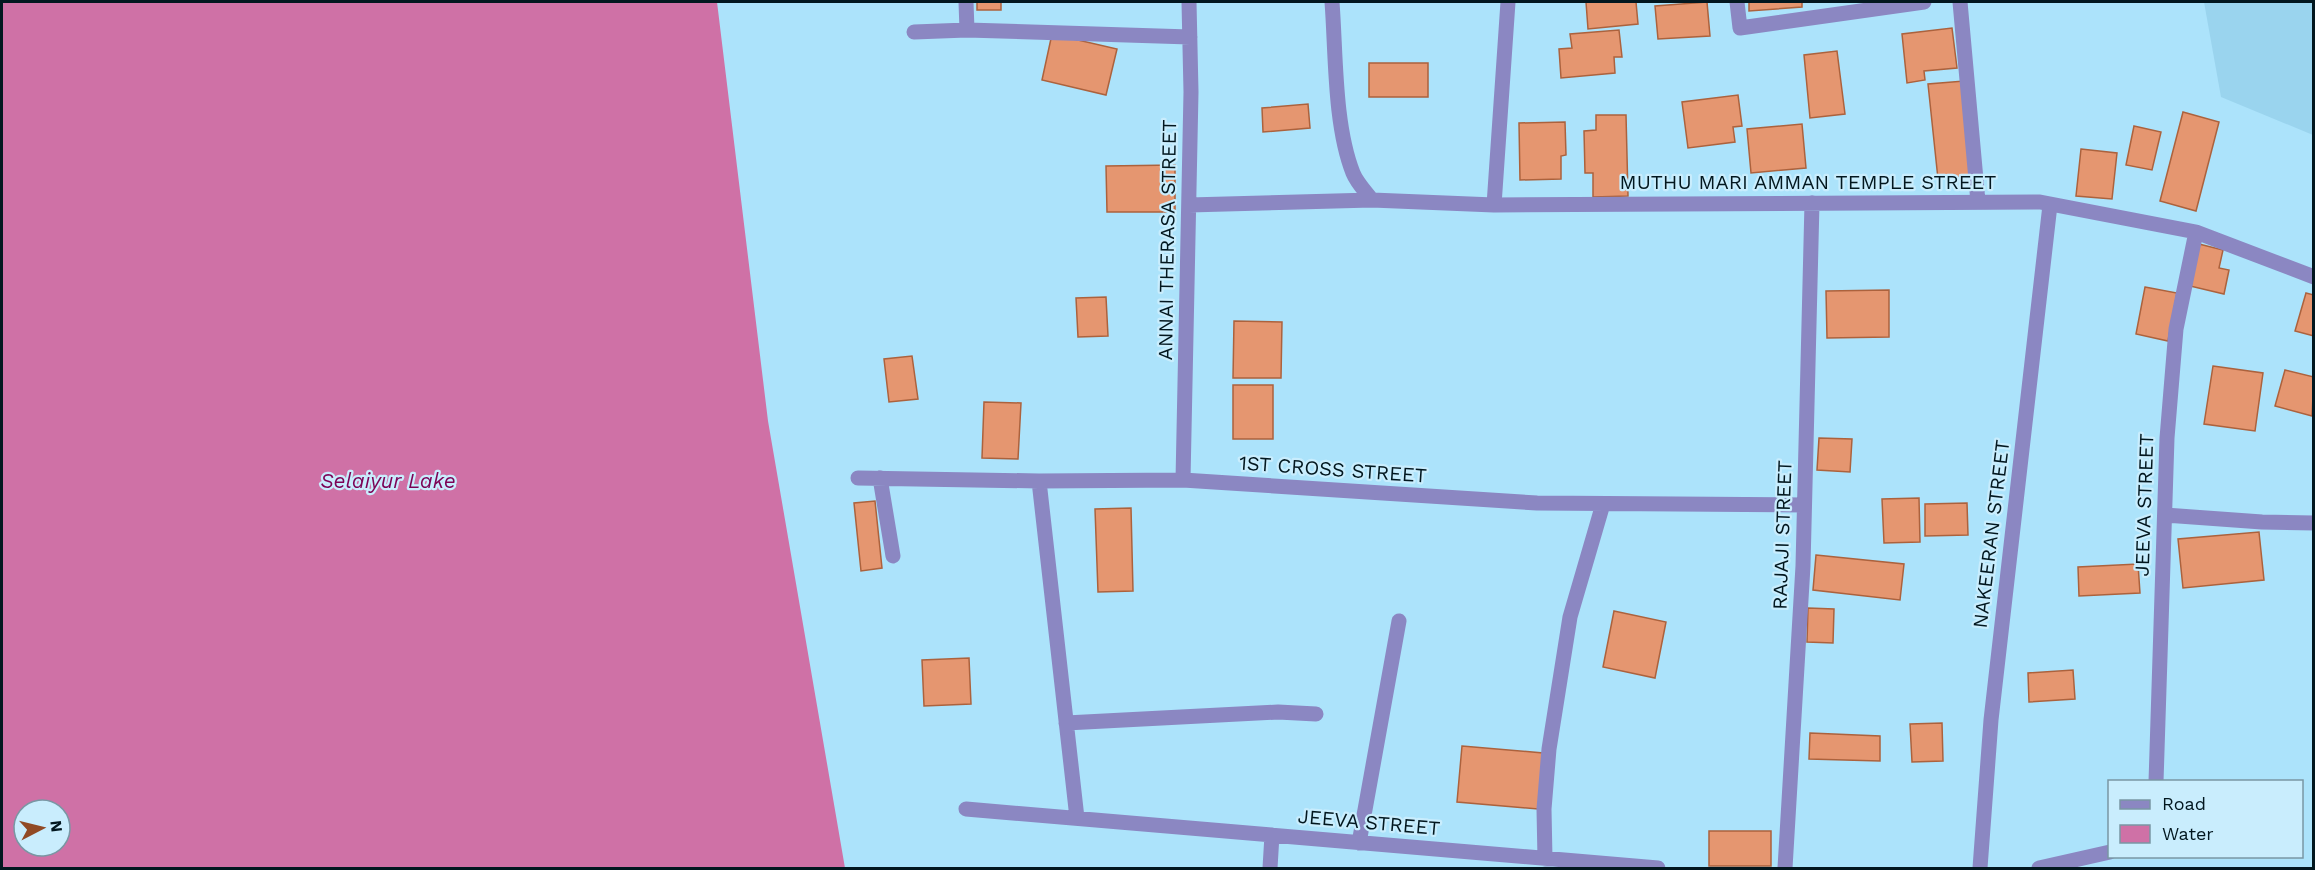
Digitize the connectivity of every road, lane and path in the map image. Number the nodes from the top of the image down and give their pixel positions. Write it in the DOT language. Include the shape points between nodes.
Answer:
graph roads {
  1 [pos="966,2"];
  2 [pos="1189,2"];
  3 [pos="1332,2"];
  4 [pos="1508,2"];
  5 [pos="1737,2"];
  6 [pos="1924,2"];
  7 [pos="1960,2"];
  8 [pos="1889,4"];
  9 [pos="967,30"];
  10 [pos="914,32"];
  11 [pos="1190,37"];
  12 [pos="1372,200"];
  13 [pos="1978,202"];
  14 [pos="1812,203"];
  15 [pos="1189,205"];
  16 [pos="1494,205"];
  17 [pos="2050,205"];
  18 [pos="2196,232"];
  19 [pos="2313,277"];
  20 [pos="858,478"];
  21 [pos="880,478"];
  22 [pos="1183,480"];
  23 [pos="1039,481"];
  24 [pos="1603,504"];
  25 [pos="1804,505"];
  26 [pos="2165,515"];
  27 [pos="2313,523"];
  28 [pos="892,556"];
  29 [pos="1399,621"];
  30 [pos="1316,714"];
  31 [pos="1066,723"];
  32 [pos="2156,780"];
  33 [pos="966,809"];
  34 [pos="1077,818"];
  35 [pos="1272,835"];
  36 [pos="1359,843"];
  37 [pos="2108,852"];
  38 [pos="1545,859"];
  39 [pos="1270,868"];
  40 [pos="1658,868"];
  41 [pos="1785,868"];
  42 [pos="1980,868"];
  43 [pos="2039,868"];
  1 -- 9 [label="street"];
  2 -- 11 [label="street, ANNAI THERASA STREET"];
  3 -- 12 [label="street" via="1347,155 1354,176"];
  4 -- 16 [label="street"];
  5 -- 8 [label="street" via="1740,28"];
  6 -- 8 [label="street"];
  7 -- 13 [label="street"];
  9 -- 10 [label="street"];
  9 -- 11 [label="street"];
  11 -- 15 [label="street, ANNAI THERASA STREET"];
  12 -- 15 [label="street, MUTHU MARI AMMAN TEMPLE STREET"];
  12 -- 16 [label="street, MUTHU MARI AMMAN TEMPLE STREET"];
  13 -- 14 [label="street, MUTHU MARI AMMAN TEMPLE STREET"];
  13 -- 17 [label="street, MUTHU MARI AMMAN TEMPLE STREET"];
  14 -- 16 [label="street, MUTHU MARI AMMAN TEMPLE STREET"];
  14 -- 25 [label="street, RAJAJI STREET"];
  15 -- 22 [label="street, ANNAI THERASA STREET"];
  17 -- 18 [label="street, MUTHU MARI AMMAN TEMPLE STREET"];
  17 -- 42 [label="street, NAKEERAN STREET" via="1991,720"];
  18 -- 19 [label="street, MUTHU MARI AMMAN TEMPLE STREET"];
  18 -- 26 [label="street, JEEVA STREET" via="2176,329"];
  20 -- 21 [label="street, 1ST CROSS STREET"];
  21 -- 23 [label="street, 1ST CROSS STREET"];
  21 -- 28 [label="street"];
  22 -- 23 [label="street, 1ST CROSS STREET"];
  22 -- 24 [label="street, 1ST CROSS STREET"];
  23 -- 31 [label="street"];
  24 -- 25 [label="street, 1ST CROSS STREET"];
  24 -- 38 [label="street" via="1570,617 1549,749"];
  25 -- 41 [label="street, RAJAJI STREET"];
  26 -- 27 [label="street"];
  26 -- 32 [label="street, JEEVA STREET"];
  29 -- 36 [label="street"];
  30 -- 31 [label="street" via="1278,712"];
  31 -- 34 [label="street"];
  33 -- 34 [label="street, JEEVA STREET"];
  34 -- 35 [label="street, JEEVA STREET"];
  35 -- 36 [label="street, JEEVA STREET"];
  35 -- 39 [label="street"];
  36 -- 38 [label="street, JEEVA STREET"];
  37 -- 43 [label="street"];
  38 -- 40 [label="street, JEEVA STREET"];
}
